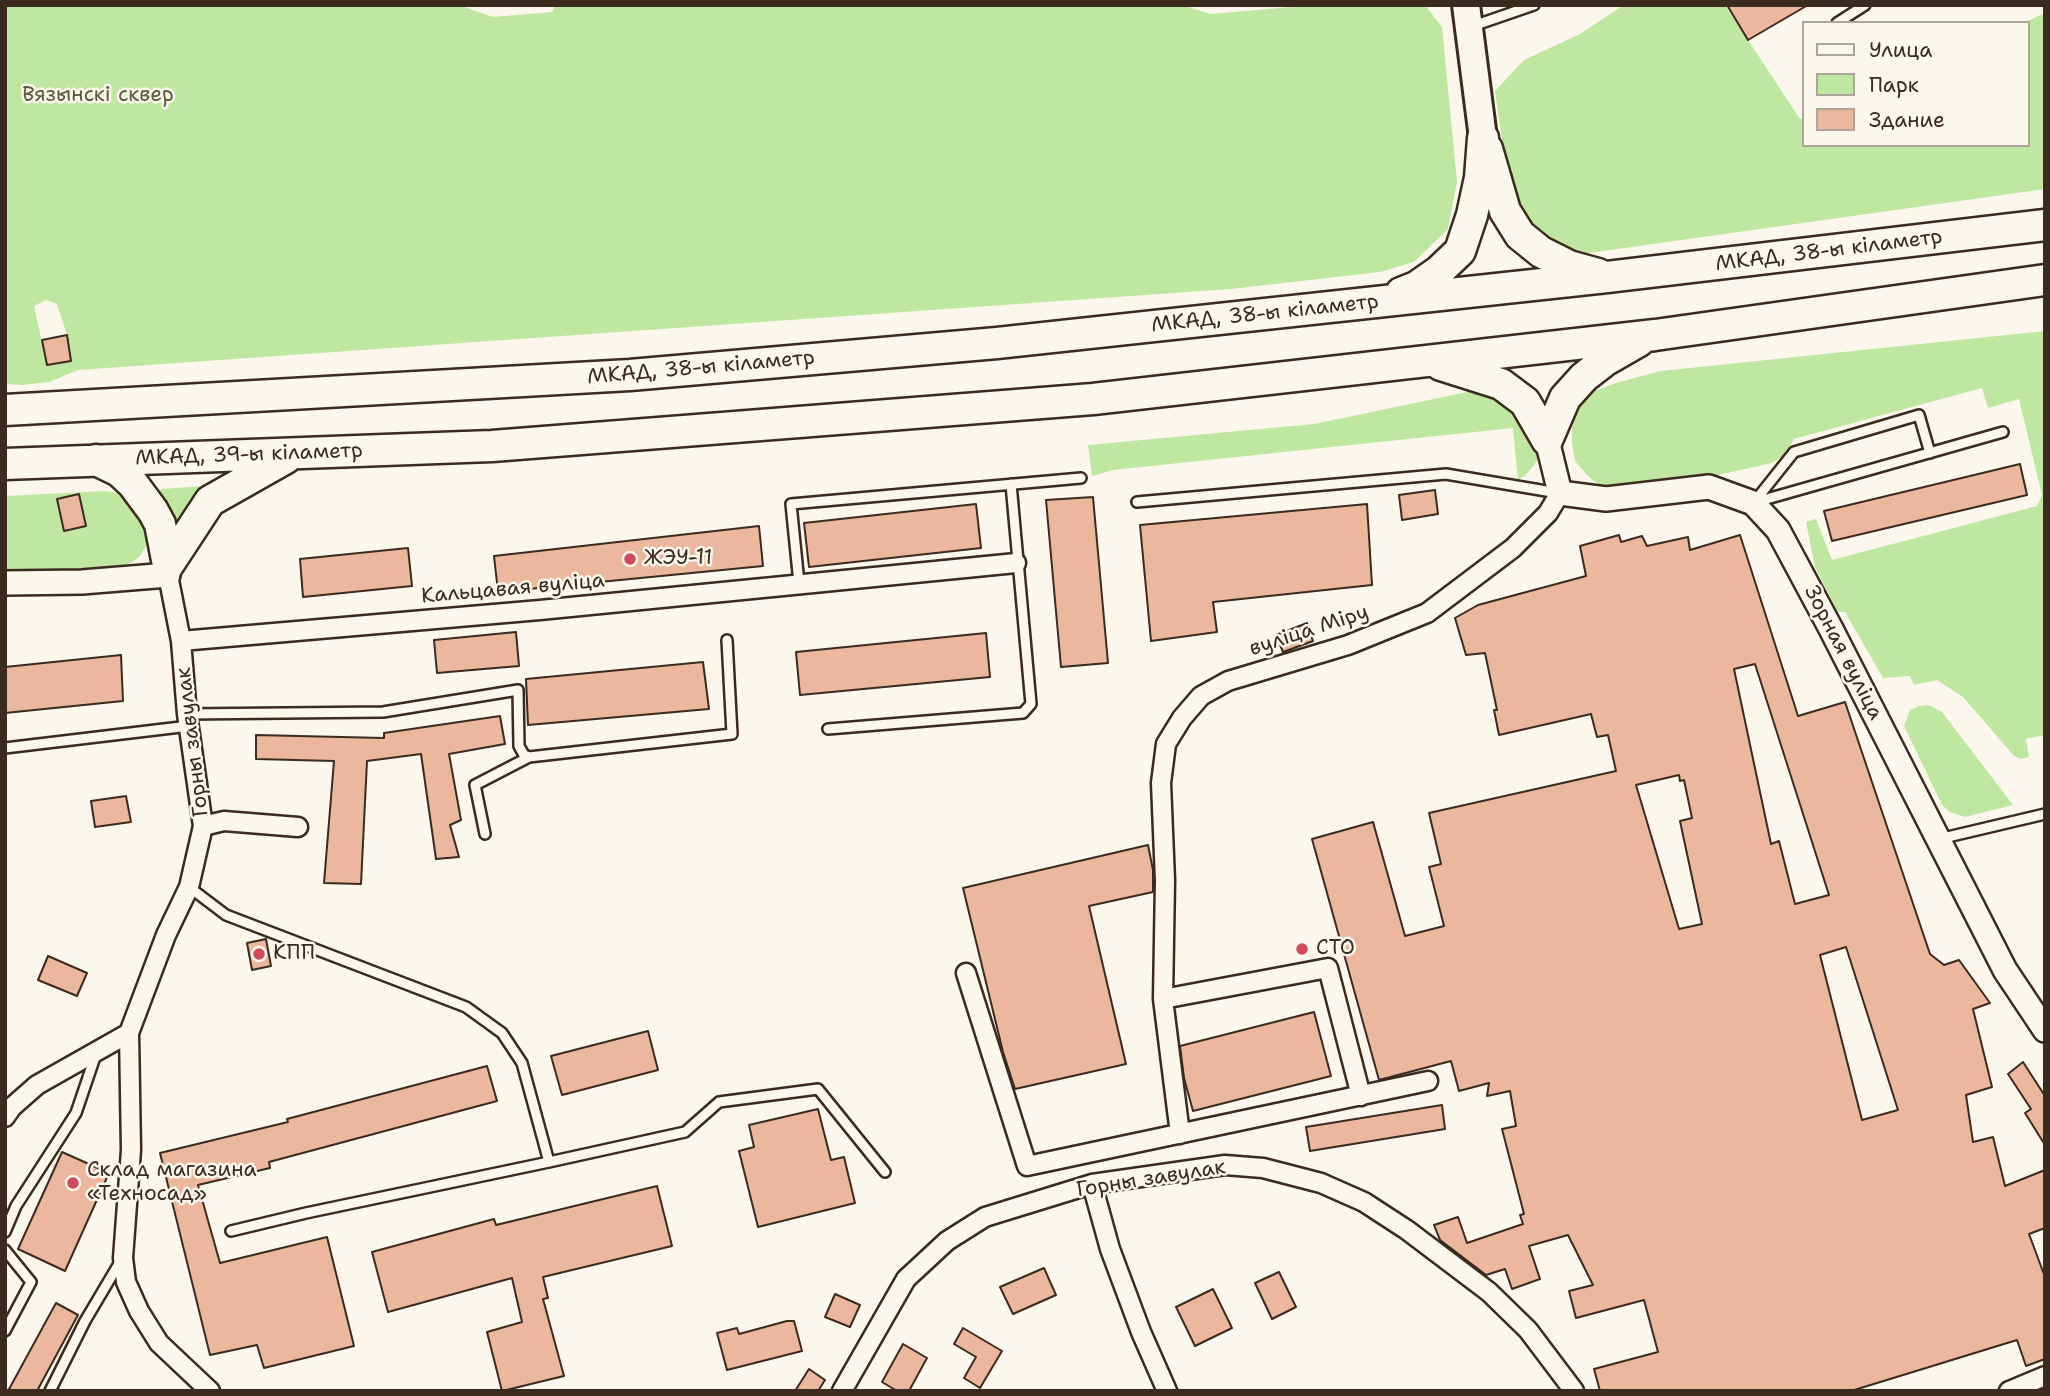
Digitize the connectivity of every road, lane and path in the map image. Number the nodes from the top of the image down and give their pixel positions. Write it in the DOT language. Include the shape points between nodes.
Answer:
graph roads {
  1 [pos="1534,5"];
  2 [pos="1865,5"];
  3 [pos="1467,16"];
  4 [pos="1840,21"];
  5 [pos="1483,138"];
  6 [pos="2045,225"];
  7 [pos="1607,277"];
  8 [pos="2045,279"];
  9 [pos="1379,301"];
  10 [pos="1655,335"];
  11 [pos="1424,361"];
  12 [pos="5,399"];
  13 [pos="48,408"];
  14 [pos="5,410"];
  15 [pos="2003,432"];
  16 [pos="1547,440"];
  17 [pos="1930,453"];
  18 [pos="290,455"];
  19 [pos="96,460"];
  20 [pos="5,464"];
  21 [pos="1081,478"];
  22 [pos="1011,484"];
  23 [pos="1560,493"];
  24 [pos="1137,502"];
  25 [pos="1754,503"];
  26 [pos="1016,563"];
  27 [pos="168,570"];
  28 [pos="5,583"];
  29 [pos="799,583"];
  30 [pos="727,640"];
  31 [pos="181,641"];
  32 [pos="188,720"];
  33 [pos="828,729"];
  34 [pos="5,748"];
  35 [pos="529,757"];
  36 [pos="2045,814"];
  37 [pos="203,826"];
  38 [pos="298,827"];
  39 [pos="485,834"];
  40 [pos="1938,839"];
  41 [pos="189,887"];
  42 [pos="966,972"];
  43 [pos="1163,999"];
  44 [pos="2044,1028"];
  45 [pos="129,1032"];
  46 [pos="96,1052"];
  47 [pos="1428,1081"];
  48 [pos="1361,1096"];
  49 [pos="5,1117"];
  50 [pos="1180,1134"];
  51 [pos="549,1162"];
  52 [pos="885,1172"];
  53 [pos="1092,1184"];
  54 [pos="231,1231"];
  55 [pos="5,1232"];
  56 [pos="5,1250"];
  57 [pos="123,1258"];
  58 [pos="5,1331"];
  59 [pos="2045,1376"];
  60 [pos="50,1391"];
  61 [pos="210,1391"];
  62 [pos="842,1391"];
  63 [pos="1167,1391"];
  64 [pos="1574,1391"];
  65 [pos="2009,1391"];
  1 -- 3 [label="lane"];
  2 -- 4 [label="lane"];
  3 -- 5 [label="main road"];
  5 -- 7 [label="highway" via="1505,211 1520,235 1550,257"];
  5 -- 9 [label="highway" via="1480,178 1460,251 1416,287"];
  6 -- 7 [label="highway, МКАД, 38-ы кіламетр"];
  7 -- 9 [label="highway, МКАД, 38-ы кіламетр"];
  8 -- 10 [label="highway"];
  9 -- 13 [label="highway, МКАД, 38-ы кіламетр" via="997,344 630,374"];
  10 -- 11 [label="highway"];
  10 -- 16 [label="highway" via="1584,377 1565,398"];
  11 -- 16 [label="highway" via="1501,384 1525,402"];
  11 -- 18 [label="highway, МКАД, 39-ы кіламетр" via="1093,399 492,446"];
  12 -- 13 [label="highway"];
  13 -- 14 [label="highway"];
  15 -- 17 [label="lane"];
  16 -- 23 [label="street"];
  17 -- 25 [label="lane"];
  17 -- 25 [label="lane" via="1919,415 1794,452"];
  18 -- 19 [label="highway, МКАД, 39-ы кіламетр"];
  18 -- 27 [label="highway" via="210,501"];
  19 -- 20 [label="highway, МКАД, 39-ы кіламетр"];
  19 -- 27 [label="highway" via="119,471 153,511"];
  21 -- 22 [label="lane"];
  22 -- 26 [label="lane"];
  22 -- 29 [label="lane" via="791,504"];
  23 -- 24 [label="lane" via="1446,474"];
  23 -- 25 [label="street, Зорная вуліца" via="1606,499 1709,487"];
  23 -- 43 [label="street, вуліца Міру" via="1548,513 1513,548 1427,613 1348,645 1228,681 1201,696 1182,718 1166,744 1161,783"];
  25 -- 40 [label="street, Зорная вуліца" via="1778,530"];
  26 -- 29 [label="street, Кальцавая вуліца"];
  26 -- 33 [label="lane" via="1031,704 1023,713"];
  27 -- 28 [label="street" via="82,582"];
  27 -- 31 [label="street, Горны завулак"];
  29 -- 31 [label="street, Кальцавая вуліца"];
  30 -- 35 [label="lane" via="732,734"];
  31 -- 32 [label="street, Горны завулак"];
  32 -- 34 [label="lane"];
  32 -- 35 [label="lane" via="383,712 518,690 519,747"];
  32 -- 37 [label="street, Горны завулак"];
  35 -- 39 [label="lane" via="475,785"];
  36 -- 40 [label="lane"];
  37 -- 38 [label="street" via="224,821"];
  37 -- 41 [label="street, Горны завулак"];
  40 -- 44 [label="street, Зорная вуліца" via="2005,971"];
  41 -- 45 [label="street, Горны завулак"];
  41 -- 51 [label="lane" via="226,915 466,1007 502,1033 522,1063"];
  42 -- 50 [label="street" via="1027,1166"];
  43 -- 48 [label="street" via="1328,968"];
  43 -- 50 [label="street, вуліца Міру"];
  45 -- 46 [label="street"];
  45 -- 57 [label="street, Горны завулак" via="131,1150"];
  46 -- 49 [label="street" via="37,1085"];
  46 -- 55 [label="lane" via="76,1113 16,1206"];
  47 -- 48 [label="street"];
  48 -- 50 [label="street"];
  51 -- 52 [label="lane" via="685,1132 719,1102 818,1089"];
  51 -- 54 [label="lane"];
  53 -- 62 [label="street, Горны завулак" via="985,1217 947,1241 906,1279"];
  53 -- 63 [label="street" via="1110,1249"];
  53 -- 64 [label="street, Горны завулак" via="1226,1166 1263,1168 1321,1183 1364,1202 1489,1292 1528,1330"];
  56 -- 58 [label="lane" via="31,1282"];
  57 -- 60 [label="lane"];
  57 -- 61 [label="street, Горны завулак" via="126,1282 159,1343"];
  59 -- 65 [label="street"];
}
